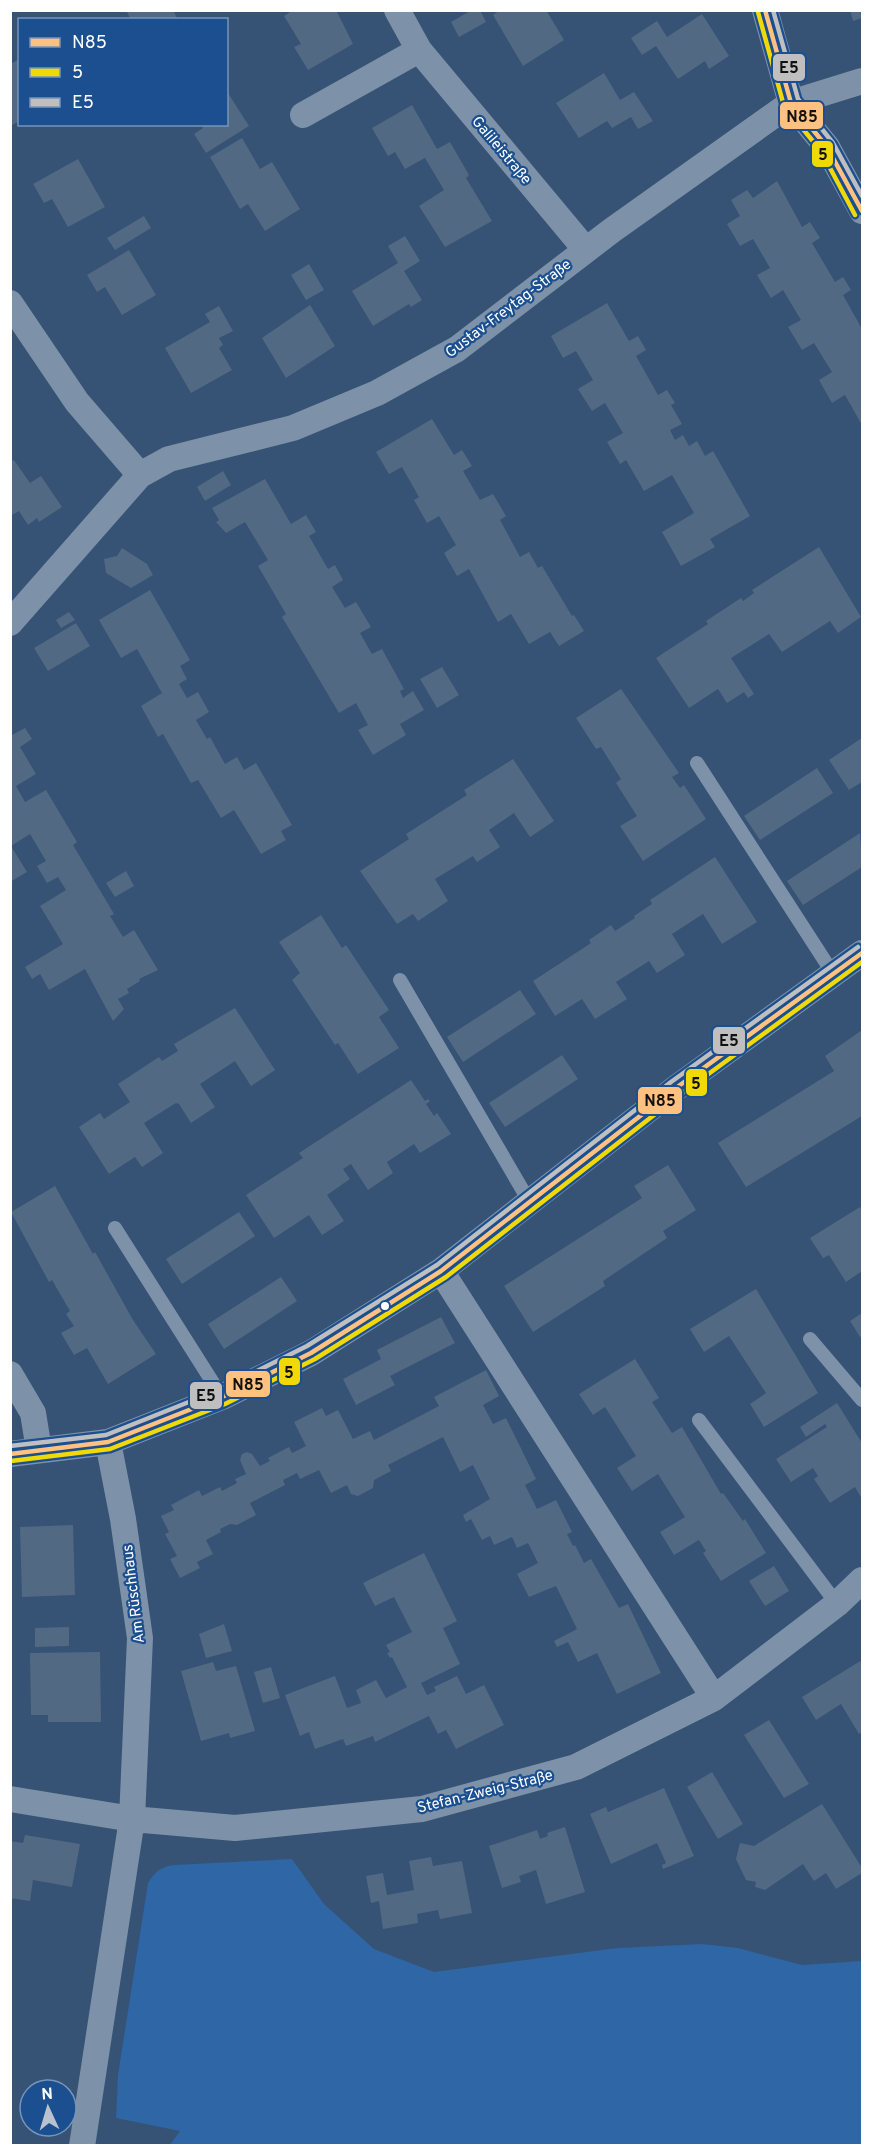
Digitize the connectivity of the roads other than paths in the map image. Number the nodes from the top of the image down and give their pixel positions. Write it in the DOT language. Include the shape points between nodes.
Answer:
graph roads {
  1 [pos="397,10"];
  2 [pos="765,10"];
  3 [pos="418,50"];
  4 [pos="862,81"];
  5 [pos="791,104"];
  6 [pos="303,115"];
  7 [pos="862,211"];
  8 [pos="586,250"];
  9 [pos="10,303"];
  10 [pos="140,475"];
  11 [pos="10,623"];
  12 [pos="697,763"];
  13 [pos="862,953"];
  14 [pos="834,975"];
  15 [pos="400,980"];
  16 [pos="529,1200"];
  17 [pos="116,1228"];
  18 [pos="441,1270"];
  19 [pos="810,1340"];
  20 [pos="10,1374"];
  21 [pos="222,1397"];
  22 [pos="862,1401"];
  23 [pos="699,1420"];
  24 [pos="108,1442"];
  25 [pos="39,1450"];
  26 [pos="10,1454"];
  27 [pos="862,1581"];
  28 [pos="837,1604"];
  29 [pos="714,1698"];
  30 [pos="10,1799"];
  31 [pos="132,1818"];
  32 [pos="82,2145"];
  1 -- 3 [label="street, Galileistraße"];
  2 -- 5 [label="street"];
  3 -- 6 [label="street"];
  3 -- 8 [label="street, Galileistraße"];
  4 -- 5 [label="street, Gustav-Freytag-Straße"];
  5 -- 7 [label="street" via="827,147"];
  5 -- 8 [label="street, Gustav-Freytag-Straße"];
  8 -- 10 [label="street, Gustav-Freytag-Straße" via="457,349 377,393 292,428 169,459"];
  9 -- 10 [label="street" via="77,402"];
  10 -- 11 [label="street, Gustav-Freytag-Straße"];
  12 -- 14 [label="lane"];
  13 -- 14 [label="street"];
  14 -- 16 [label="street"];
  15 -- 16 [label="lane"];
  16 -- 18 [label="street"];
  17 -- 21 [label="lane"];
  18 -- 21 [label="street" via="311,1353"];
  18 -- 29 [label="street"];
  19 -- 22 [label="lane"];
  20 -- 25 [label="street" via="33,1413"];
  21 -- 24 [label="street"];
  23 -- 28 [label="lane"];
  24 -- 25 [label="street"];
  24 -- 31 [label="street, Am Rüschhaus" via="140,1638"];
  25 -- 26 [label="street"];
  27 -- 28 [label="street, Stefan-Zweig-Straße"];
  28 -- 29 [label="street, Stefan-Zweig-Straße"];
  29 -- 31 [label="street, Stefan-Zweig-Straße" via="576,1767 422,1809 235,1828"];
  30 -- 31 [label="street"];
  31 -- 32 [label="street, Am Rüschhaus"];
}
